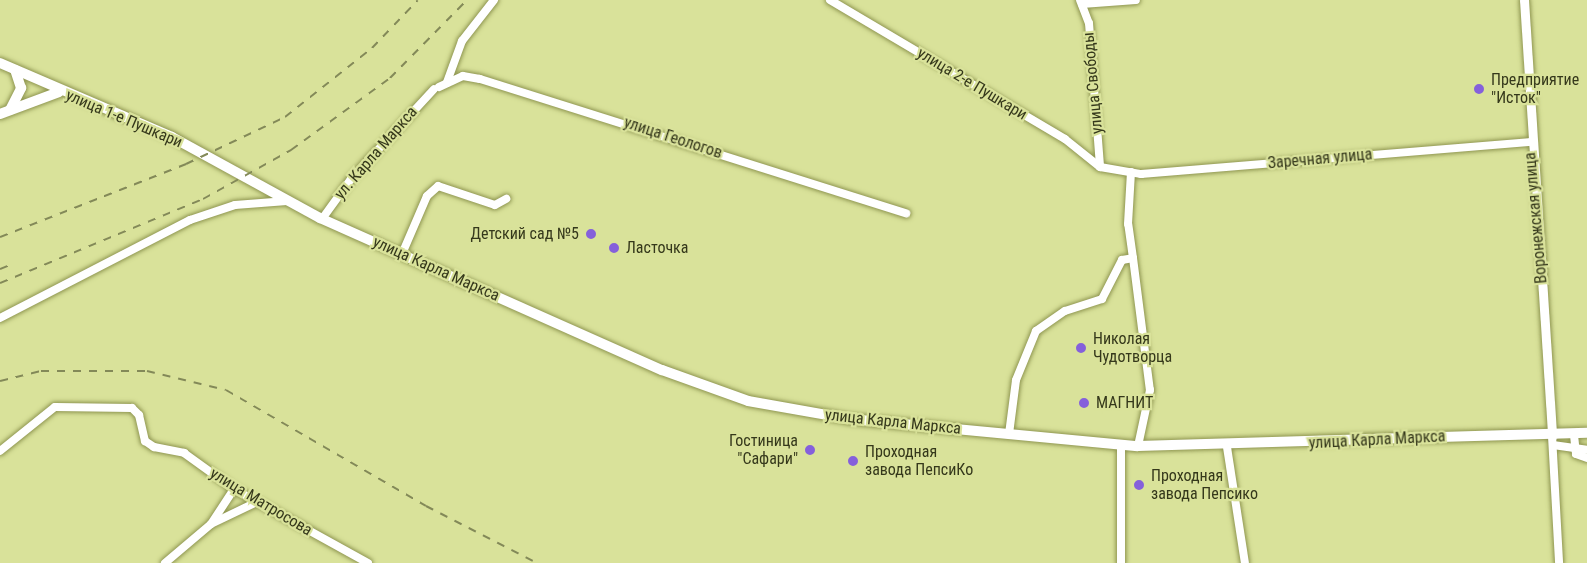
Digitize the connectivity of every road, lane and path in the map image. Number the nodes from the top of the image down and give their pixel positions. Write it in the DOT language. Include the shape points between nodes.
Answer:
graph roads {
  1 [pos="494,0"];
  2 [pos="830,0"];
  3 [pos="1136,0"];
  4 [pos="1524,0"];
  5 [pos="1081,2"];
  6 [pos="0,63"];
  7 [pos="15,70"];
  8 [pos="447,82"];
  9 [pos="436,88"];
  10 [pos="60,92"];
  11 [pos="5,112"];
  12 [pos="1529,142"];
  13 [pos="1100,167"];
  14 [pos="1131,172"];
  15 [pos="247,176"];
  16 [pos="506,199"];
  17 [pos="287,201"];
  18 [pos="906,213"];
  19 [pos="322,219"];
  20 [pos="402,254"];
  21 [pos="1133,258"];
  22 [pos="0,318"];
  23 [pos="1009,434"];
  24 [pos="1587,434"];
  25 [pos="1574,435"];
  26 [pos="1553,441"];
  27 [pos="1121,446"];
  28 [pos="1138,446"];
  29 [pos="1227,447"];
  30 [pos="1574,448"];
  31 [pos="1587,450"];
  32 [pos="0,451"];
  33 [pos="1587,458"];
  34 [pos="234,489"];
  35 [pos="258,502"];
  36 [pos="210,524"];
  37 [pos="165,563"];
  38 [pos="368,563"];
  39 [pos="1121,563"];
  40 [pos="1245,563"];
  41 [pos="1559,563"];
  1 -- 8 [label="street" via="462,41"];
  2 -- 13 [label="street, улица 2-е Пушкари" via="1065,139"];
  3 -- 5 [label="street"];
  4 -- 12 [label="street, Воронежская улица"];
  5 -- 13 [label="street, улица Свободы" via="1089,23"];
  6 -- 7 [label="main road, улица 1-е Пушкари"];
  7 -- 10 [label="main road, улица 1-е Пушкари"];
  7 -- 11 [label="main road" via="21,88"];
  8 -- 9 [label="street, улица Геологов"];
  8 -- 18 [label="street, улица Геологов" via="463,76 480,78"];
  9 -- 19 [label="street, ул. Карла Маркса" via="351,179"];
  10 -- 11 [label="main road"];
  10 -- 15 [label="main road, улица 1-е Пушкари" via="172,137"];
  12 -- 14 [label="street, Заречная улица"];
  12 -- 26 [label="street, Воронежская улица"];
  13 -- 14 [label="street, Заречная улица"];
  14 -- 21 [label="street" via="1128,224"];
  15 -- 17 [label="main road, улица Карла Маркса"];
  16 -- 20 [label="street" via="500,206 438,186 427,196"];
  17 -- 19 [label="main road, улица Карла Маркса"];
  17 -- 22 [label="street" via="235,205 190,220"];
  19 -- 20 [label="main road, улица Карла Маркса"];
  20 -- 23 [label="main road, улица Карла Маркса" via="662,370 748,402 850,419"];
  21 -- 23 [label="street" via="1122,260 1102,299 1065,310 1036,331 1016,380"];
  21 -- 28 [label="street" via="1150,390"];
  23 -- 27 [label="main road, улица Карла Маркса"];
  24 -- 25 [label="main road, улица Карла Маркса"];
  25 -- 26 [label="main road, улица Карла Маркса"];
  25 -- 30 [label="street"];
  26 -- 29 [label="main road, улица Карла Маркса"];
  26 -- 30 [label="street, улица Карла Маркса"];
  26 -- 41 [label="street"];
  27 -- 28 [label="main road, улица Карла Маркса"];
  27 -- 39 [label="street"];
  28 -- 29 [label="main road, улица Карла Маркса"];
  29 -- 40 [label="street"];
  30 -- 31 [label="street, улица Карла Маркса"];
  30 -- 33 [label="street"];
  32 -- 34 [label="street, улица Матросова" via="55,407 75,404 132,408 139,416 145,441 154,447 184,453"];
  34 -- 35 [label="street, улица Матросова"];
  34 -- 36 [label="street"];
  35 -- 36 [label="street"];
  35 -- 38 [label="street, улица Матросова"];
  36 -- 37 [label="street"];
}
